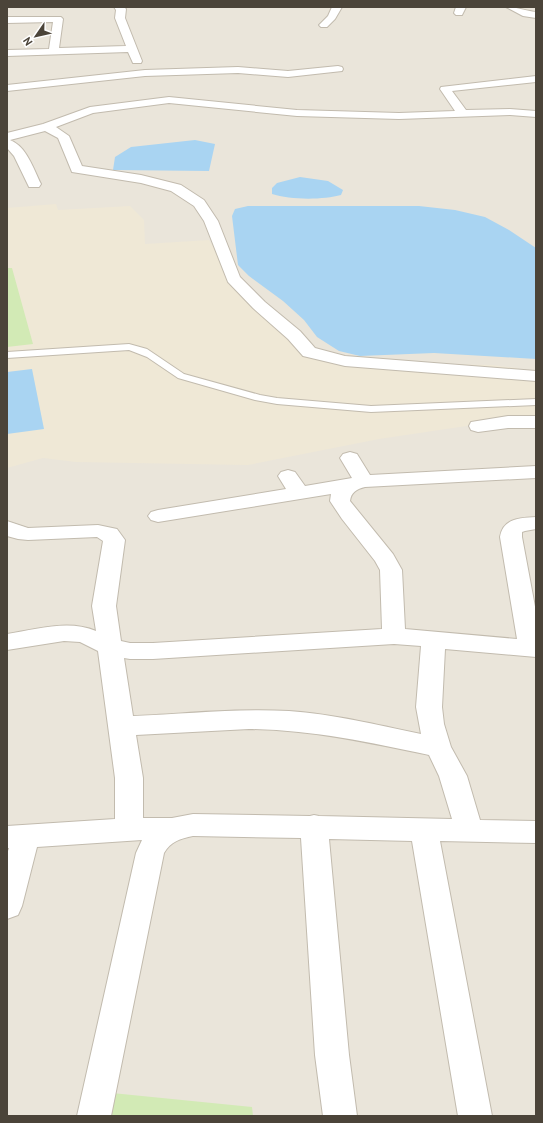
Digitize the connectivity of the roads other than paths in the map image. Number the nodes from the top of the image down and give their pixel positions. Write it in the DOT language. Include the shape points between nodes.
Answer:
graph roads {
  1 [pos="337,7"];
  2 [pos="511,7"];
  3 [pos="118,8"];
  4 [pos="536,16"];
  5 [pos="7,20"];
  6 [pos="324,25"];
  7 [pos="132,49"];
  8 [pos="53,52"];
  9 [pos="7,54"];
  10 [pos="338,69"];
  11 [pos="145,73"];
  12 [pos="536,79"];
  13 [pos="152,81"];
  14 [pos="7,88"];
  15 [pos="161,91"];
  16 [pos="169,100"];
  17 [pos="463,114"];
  18 [pos="536,114"];
  19 [pos="48,127"];
  20 [pos="7,137"];
  21 [pos="7,142"];
  22 [pos="34,184"];
  23 [pos="7,355"];
  24 [pos="536,376"];
  25 [pos="536,402"];
  26 [pos="536,422"];
  27 [pos="478,426"];
  28 [pos="350,458"];
  29 [pos="536,472"];
  30 [pos="288,476"];
  31 [pos="357,483"];
  32 [pos="299,493"];
  33 [pos="158,516"];
  34 [pos="536,523"];
  35 [pos="7,527"];
  36 [pos="394,636"];
  37 [pos="434,639"];
  38 [pos="7,642"];
  39 [pos="109,646"];
  40 [pos="533,649"];
  41 [pos="122,726"];
  42 [pos="438,747"];
  43 [pos="314,826"];
  44 [pos="129,829"];
  45 [pos="172,829"];
  46 [pos="424,829"];
  47 [pos="469,831"];
  48 [pos="536,832"];
  49 [pos="16,837"];
  50 [pos="7,906"];
  51 [pos="94,1116"];
  52 [pos="340,1116"];
  53 [pos="475,1116"];
  1 -- 6 [label="street"];
  2 -- 4 [label="street"];
  3 -- 7 [label="street"];
  5 -- 8 [label="street" via="58,19"];
  7 -- 8 [label="street"];
  7 -- 11 [label="street" via="139,67"];
  8 -- 9 [label="street"];
  10 -- 11 [label="street" via="288,74 238,70"];
  11 -- 13 [label="street"];
  11 -- 14 [label="street"];
  12 -- 17 [label="street" via="445,89"];
  15 -- 16 [label="street"];
  16 -- 17 [label="street" via="297,113 399,116"];
  16 -- 19 [label="street" via="90,110"];
  17 -- 18 [label="street"];
  19 -- 20 [label="street"];
  19 -- 24 [label="street" via="63,136 77,169 141,179 176,188 199,203 211,221 233,280 294,335 309,352 345,361"];
  21 -- 22 [label="street" via="19,152"];
  23 -- 25 [label="lane" via="138,348 181,376 259,398 371,409"];
  26 -- 27 [label="street"];
  28 -- 31 [label="street"];
  29 -- 31 [label="street" via="426,476"];
  30 -- 32 [label="street"];
  31 -- 32 [label="street"];
  31 -- 36 [label="street" via="341,494 340,501 386,559 391,570"];
  32 -- 33 [label="street"];
  34 -- 40 [label="street" via="519,525 512,530 511,537"];
  35 -- 39 [label="street" via="18,533 28,534 98,531 109,534 114,540 104,606"];
  36 -- 37 [label="street"];
  36 -- 39 [label="street" via="153,651 130,651"];
  37 -- 40 [label="street"];
  37 -- 42 [label="street" via="429,707"];
  38 -- 39 [label="street" via="64,633 84,635"];
  39 -- 41 [label="street"];
  41 -- 42 [label="street" via="268,720 307,722"];
  41 -- 44 [label="street" via="128,778"];
  42 -- 47 [label="street" via="453,776"];
  43 -- 45 [label="street" via="193,825"];
  43 -- 46 [label="street"];
  43 -- 52 [label="street" via="332,1055"];
  44 -- 45 [label="street"];
  44 -- 49 [label="street"];
  45 -- 51 [label="street" via="158,838 150,853"];
  46 -- 47 [label="street"];
  46 -- 53 [label="street"];
  47 -- 48 [label="street"];
  49 -- 50 [label="street"];
}
